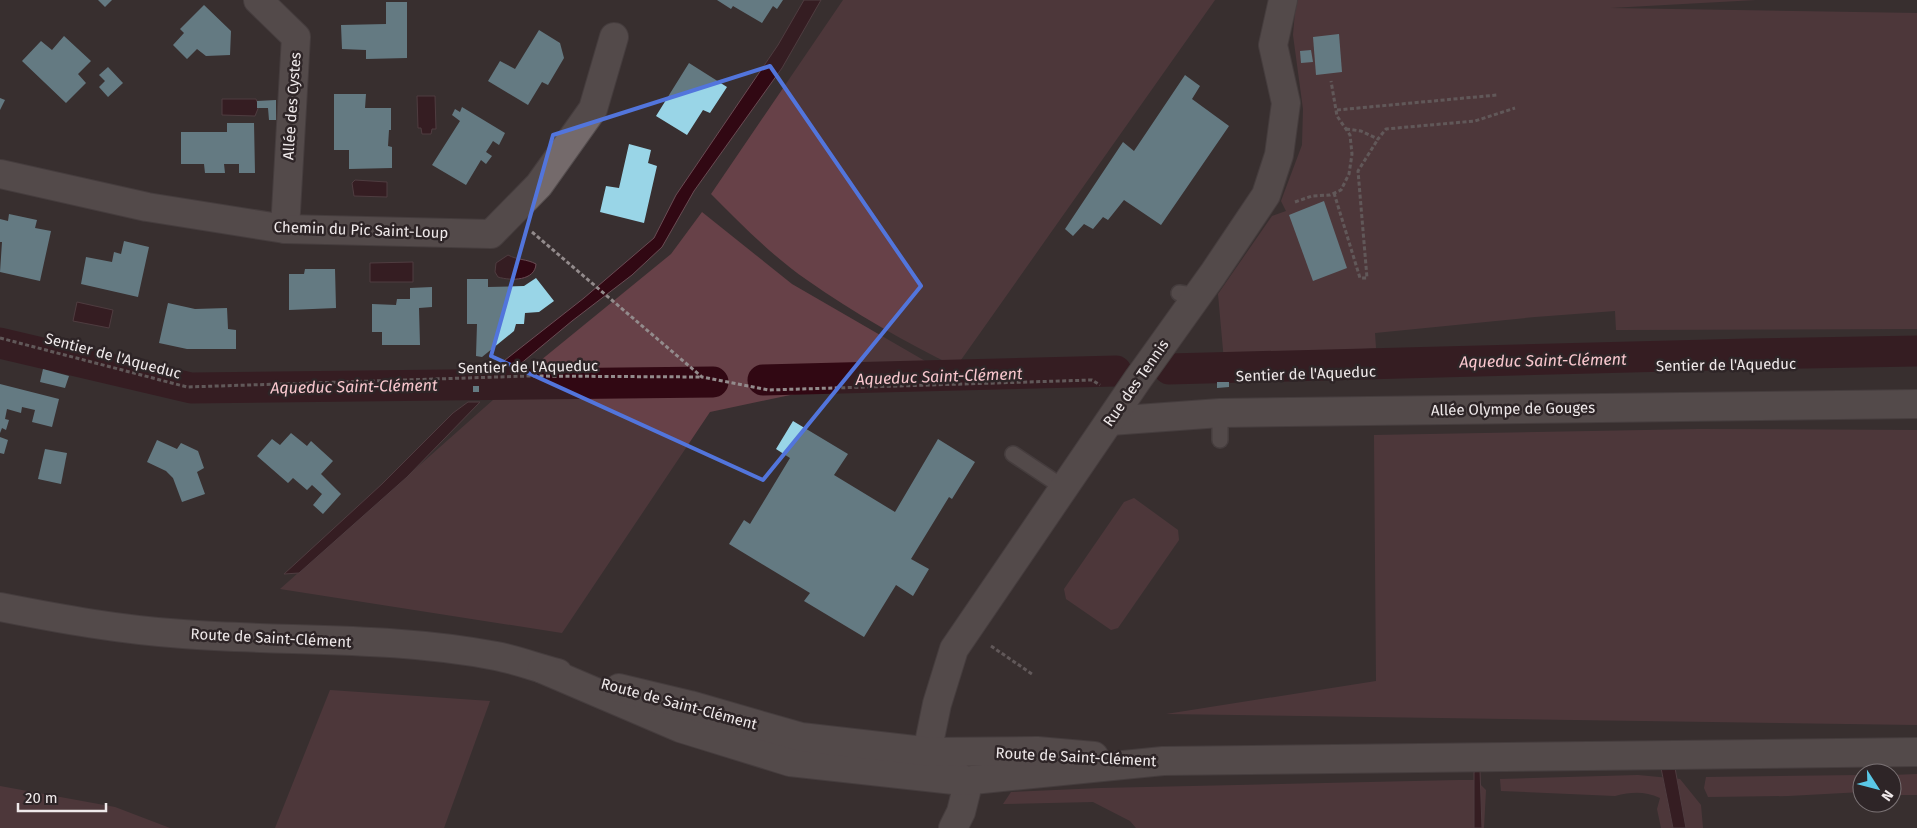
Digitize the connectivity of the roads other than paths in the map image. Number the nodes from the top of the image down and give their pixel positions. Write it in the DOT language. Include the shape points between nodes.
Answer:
graph roads {
  1 [pos="258,0"];
  2 [pos="1283,0"];
  3 [pos="614,37"];
  4 [pos="0,174"];
  5 [pos="285,229"];
  6 [pos="1917,404"];
  7 [pos="1220,413"];
  8 [pos="1110,421"];
  9 [pos="1220,440"];
  10 [pos="1013,454"];
  11 [pos="1064,488"];
  12 [pos="0,607"];
  13 [pos="542,670"];
  14 [pos="932,752"];
  15 [pos="1917,752"];
  16 [pos="1163,761"];
  17 [pos="963,781"];
  18 [pos="953,828"];
  1 -- 5 [label="street, Allée des Cystes" via="296,37"];
  2 -- 8 [label="street, Rue des Tennis" via="1273,45 1286,103 1279,155 1266,195 1188,294"];
  3 -- 5 [label="street, Chemin du Pic Saint-Loup" via="594,109 539,185 491,234"];
  4 -- 5 [label="street, Chemin du Pic Saint-Loup" via="147,207"];
  6 -- 7 [label="street, Allée Olympe de Gouges"];
  7 -- 8 [label="street, Allée Olympe de Gouges"];
  7 -- 9 [label="lane"];
  8 -- 11 [label="street, Rue des Tennis"];
  10 -- 11 [label="lane"];
  11 -- 14 [label="street, Rue des Tennis" via="954,649 937,704 930,738"];
  12 -- 13 [label="street, Route de Saint-Clément" via="65,621 183,634 428,646 497,656"];
  13 -- 14 [label="street, Route de Saint-Clément" via="690,705 801,737"];
  13 -- 17 [label="street, Route de Saint-Clément" via="680,728 790,762"];
  14 -- 16 [label="street, Route de Saint-Clément" via="1037,751"];
  14 -- 17 [label="street"];
  15 -- 16 [label="street"];
  16 -- 17 [label="street, Route de Saint-Clément"];
  17 -- 18 [label="street" via="966,792"];
}
